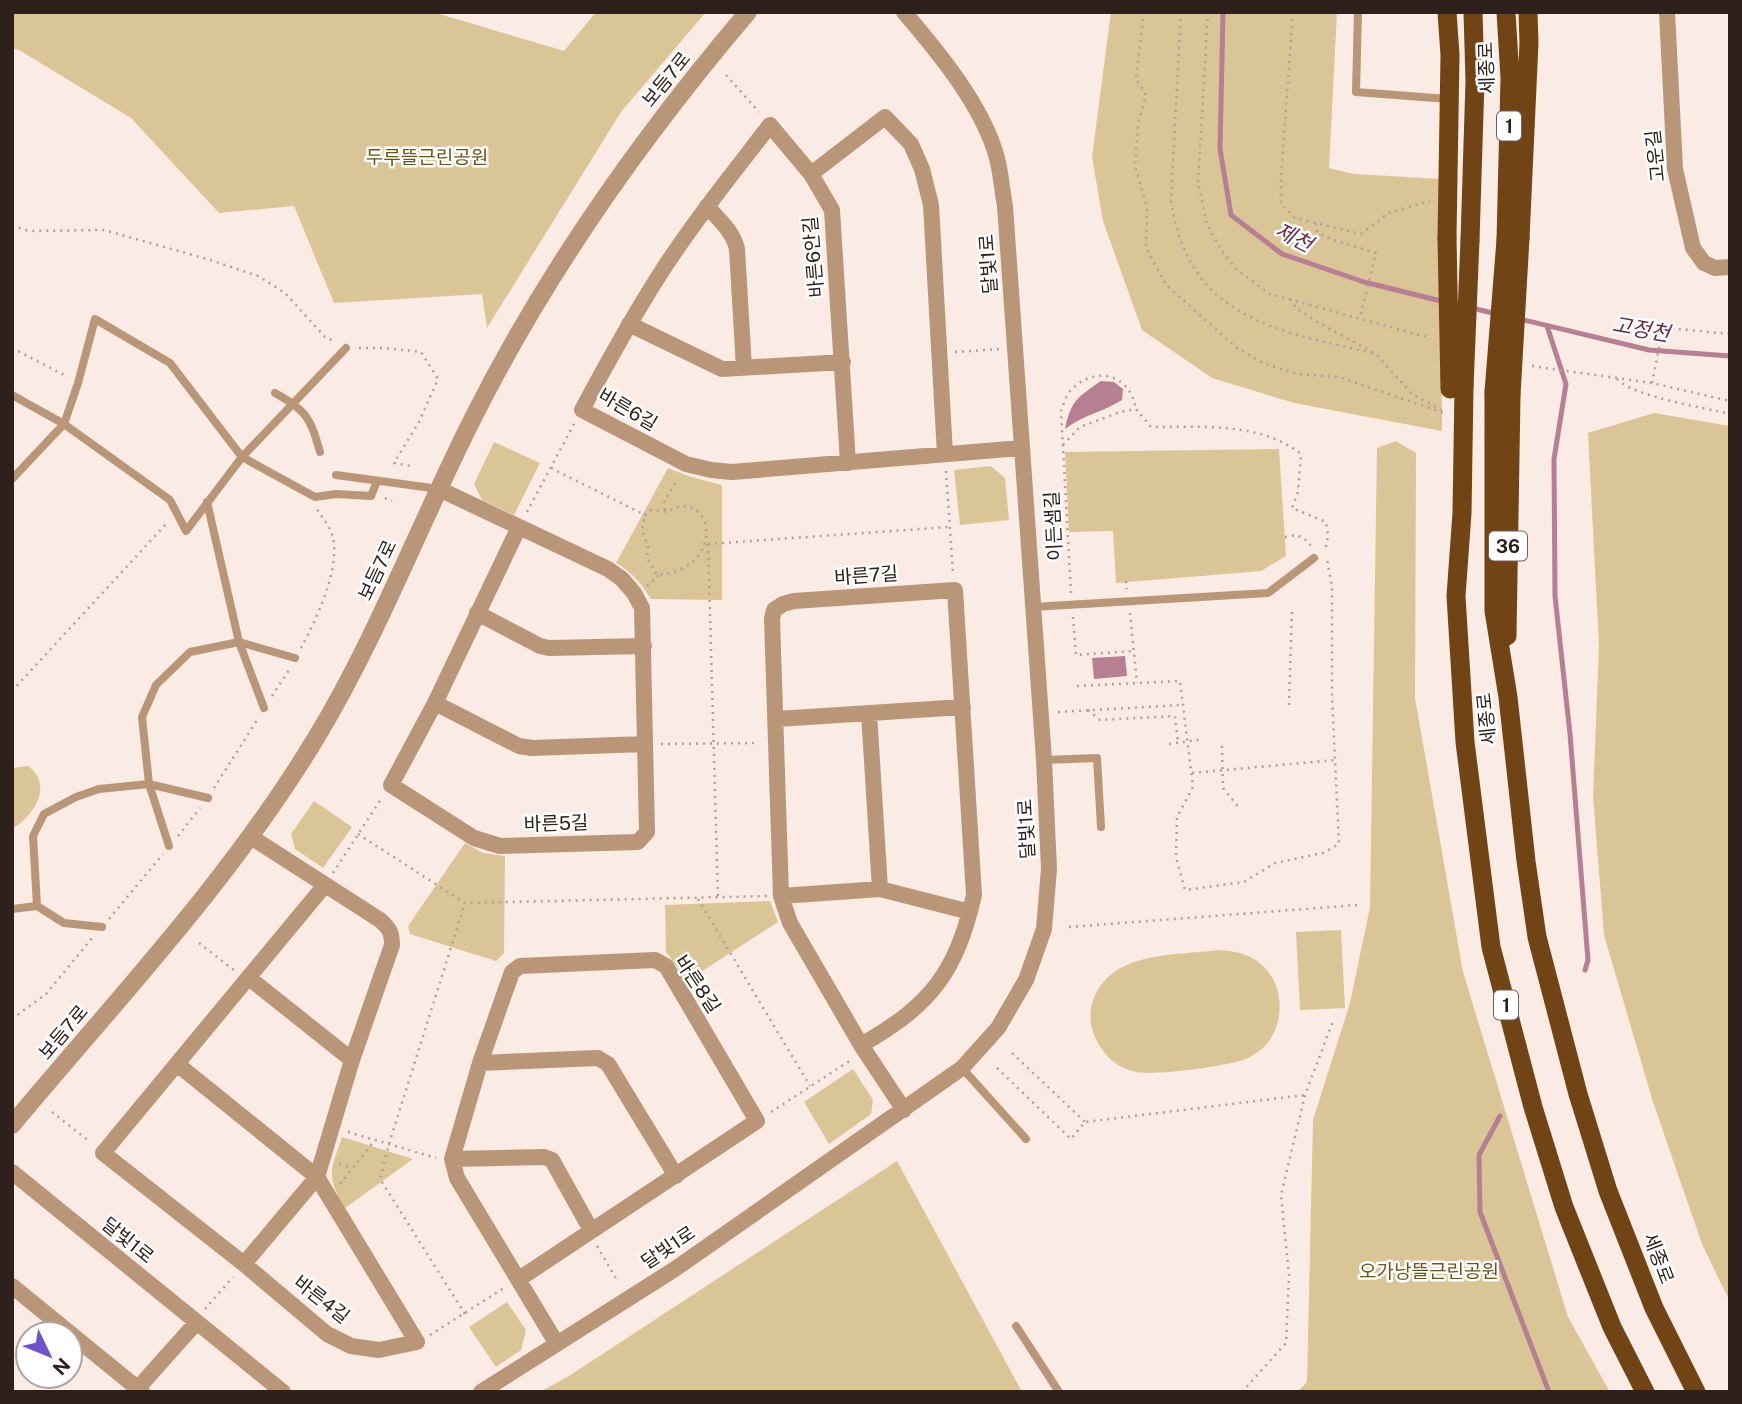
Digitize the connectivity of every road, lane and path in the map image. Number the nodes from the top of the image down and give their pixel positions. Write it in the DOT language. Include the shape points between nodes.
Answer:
graph roads {
  1 [pos="748,12"];
  2 [pos="904,12"];
  3 [pos="1144,12"];
  4 [pos="1181,12"];
  5 [pos="1208,12"];
  6 [pos="1293,12"];
  7 [pos="1358,12"];
  8 [pos="1447,12"];
  9 [pos="1473,12"];
  10 [pos="1506,12"];
  11 [pos="1528,12"];
  12 [pos="1667,12"];
  13 [pos="726,75"];
  14 [pos="1449,99"];
  15 [pos="770,125"];
  16 [pos="811,174"];
  17 [pos="1433,200"];
  18 [pos="707,206"];
  19 [pos="1316,223"];
  20 [pos="12,226"];
  21 [pos="1513,239"];
  22 [pos="1730,267"];
  23 [pos="1290,299"];
  24 [pos="1360,318"];
  25 [pos="629,324"];
  26 [pos="1730,334"];
  27 [pos="1438,340"];
  28 [pos="12,348"];
  29 [pos="346,348"];
  30 [pos="1004,348"];
  31 [pos="938,353"];
  32 [pos="1376,354"];
  33 [pos="843,362"];
  34 [pos="1530,365"];
  35 [pos="744,368"];
  36 [pos="1617,379"];
  37 [pos="79,383"];
  38 [pos="1652,383"];
  39 [pos="1457,388"];
  40 [pos="275,393"];
  41 [pos="12,395"];
  42 [pos="1730,401"];
  43 [pos="293,404"];
  44 [pos="1136,409"];
  45 [pos="582,410"];
  46 [pos="1730,414"];
  47 [pos="1451,415"];
  48 [pos="64,424"];
  49 [pos="1063,445"];
  50 [pos="1022,448"];
  51 [pos="320,452"];
  52 [pos="945,454"];
  53 [pos="242,457"];
  54 [pos="848,463"];
  55 [pos="686,464"];
  56 [pos="411,466"];
  57 [pos="551,468"];
  58 [pos="335,475"];
  59 [pos="12,480"];
  60 [pos="377,481"];
  61 [pos="439,489"];
  62 [pos="315,497"];
  63 [pos="207,502"];
  64 [pos="668,511"];
  65 [pos="177,513"];
  66 [pos="645,515"];
  67 [pos="519,527"];
  68 [pos="949,527"];
  69 [pos="707,543"];
  70 [pos="1314,558"];
  71 [pos="1126,581"];
  72 [pos="955,590"];
  73 [pos="1455,596"];
  74 [pos="1129,601"];
  75 [pos="1072,605"];
  76 [pos="1033,607"];
  77 [pos="1292,611"];
  78 [pos="477,613"];
  79 [pos="239,642"];
  80 [pos="644,646"];
  81 [pos="1133,651"];
  82 [pos="295,659"];
  83 [pos="1137,683"];
  84 [pos="1077,687"];
  85 [pos="12,691"];
  86 [pos="435,703"];
  87 [pos="1181,705"];
  88 [pos="1289,705"];
  89 [pos="963,707"];
  90 [pos="264,708"];
  91 [pos="1088,710"];
  92 [pos="1058,712"];
  93 [pos="869,713"];
  94 [pos="777,719"];
  95 [pos="1203,739"];
  96 [pos="1187,742"];
  97 [pos="776,743"];
  98 [pos="1178,743"];
  99 [pos="645,744"];
  100 [pos="1169,744"];
  101 [pos="713,745"];
  102 [pos="1222,746"];
  103 [pos="1044,760"];
  104 [pos="1335,761"];
  105 [pos="1222,770"];
  106 [pos="1191,773"];
  107 [pos="149,784"];
  108 [pos="391,785"];
  109 [pos="208,798"];
  110 [pos="1240,809"];
  111 [pos="1101,827"];
  112 [pos="358,834"];
  113 [pos="251,837"];
  114 [pos="169,846"];
  115 [pos="325,885"];
  116 [pos="880,889"];
  117 [pos="781,896"];
  118 [pos="718,898"];
  119 [pos="698,899"];
  120 [pos="466,903"];
  121 [pos="1357,905"];
  122 [pos="37,906"];
  123 [pos="12,909"];
  124 [pos="970,912"];
  125 [pos="102,927"];
  126 [pos="1069,927"];
  127 [pos="199,943"];
  128 [pos="245,976"];
  129 [pos="12,1019"];
  130 [pos="1333,1021"];
  131 [pos="863,1048"];
  132 [pos="1012,1053"];
  133 [pos="352,1060"];
  134 [pos="480,1063"];
  135 [pos="177,1064"];
  136 [pos="962,1068"];
  137 [pos="997,1069"];
  138 [pos="810,1086"];
  139 [pos="1305,1095"];
  140 [pos="904,1110"];
  141 [pos="51,1112"];
  142 [pos="757,1121"];
  143 [pos="1085,1122"];
  144 [pos="12,1125"];
  145 [pos="346,1131"];
  146 [pos="1026,1139"];
  147 [pos="375,1140"];
  148 [pos="389,1144"];
  149 [pos="103,1153"];
  150 [pos="444,1159"];
  151 [pos="332,1162"];
  152 [pos="352,1168"];
  153 [pos="12,1172"];
  154 [pos="676,1176"];
  155 [pos="317,1177"];
  156 [pos="339,1185"];
  157 [pos="593,1237"];
  158 [pos="244,1264"];
  159 [pos="519,1279"];
  160 [pos="617,1280"];
  161 [pos="12,1286"];
  162 [pos="465,1314"];
  163 [pos="199,1318"];
  164 [pos="1016,1326"];
  165 [pos="417,1342"];
  166 [pos="557,1344"];
  167 [pos="140,1390"];
  168 [pos="284,1392"];
  169 [pos="481,1392"];
  170 [pos="1059,1392"];
  171 [pos="1242,1392"];
  172 [pos="1645,1392"];
  173 [pos="1696,1392"];
  1 -- 61 [label="street, 보듬7로" via="605,195 528,316"];
  2 -- 50 [label="street, 달빛1로" via="937,51 978,115 996,157 1005,206"];
  3 -- 47 [label="path" via="1136,79 1146,95 1138,124 1135,167 1147,207 1146,248 1166,285 1237,348 1265,364 1298,374 1339,377"];
  4 -- 32 [label="path" via="1171,199 1174,228 1203,282 1253,321"];
  5 -- 23 [label="path" via="1199,158 1201,204 1208,225 1236,270 1270,294"];
  6 -- 19 [label="path" via="1281,204 1295,218"];
  7 -- 14 [label="lane" via="1356,92"];
  8 -- 14 [label="highway"];
  9 -- 39 [label="highway, 세종로 / 1, bridge" via="1470,240"];
  10 -- 21 [label="highway, 세종로 / 1"];
  11 -- 21 [label="highway"];
  12 -- 22 [label="street, 고운길" via="1675,169 1693,248 1704,263"];
  13 -- 15 [label="path"];
  14 -- 39 [label="highway, bridge" via="1447,238"];
  15 -- 16 [label="street, 바른6안길"];
  15 -- 18 [label="street, 바른6길"];
  16 -- 31 [label="street" via="885,117 911,145 931,205"];
  16 -- 33 [label="street, 바른6안길" via="832,210"];
  17 -- 19 [label="path" via="1388,213 1361,234"];
  18 -- 25 [label="street, 바른6길"];
  18 -- 35 [label="street" via="734,238 737,249"];
  19 -- 24 [label="path" via="1317,232 1330,239 1376,253"];
  20 -- 29 [label="path" via="29,231 104,230 258,276 285,293 325,337"];
  21 -- 173 [label="highway, 세종로 / 1, bridge" via="1494,611 1537,937 1608,1191 1654,1308"];
  23 -- 24 [label="path"];
  23 -- 32 [label="path" via="1319,323"];
  24 -- 27 [label="path"];
  25 -- 35 [label="street" via="723,369"];
  25 -- 45 [label="street, 바른6길"];
  26 -- 38 [label="path" via="1667,328 1662,332"];
  28 -- 37 [label="path"];
  29 -- 43 [label="lane"];
  29 -- 56 [label="path" via="421,352 438,379 394,464"];
  30 -- 31 [label="path"];
  31 -- 52 [label="street"];
  32 -- 47 [label="path" via="1412,394"];
  33 -- 35 [label="street"];
  33 -- 54 [label="street, 바른6안길"];
  34 -- 36 [label="path"];
  36 -- 38 [label="path"];
  36 -- 46 [label="path" via="1622,385 1656,396"];
  37 -- 48 [label="lane"];
  37 -- 53 [label="lane" via="95,319 170,363"];
  38 -- 42 [label="path"];
  39 -- 47 [label="highway"];
  39 -- 73 [label="highway, 세종로 / 1" via="1462,513"];
  40 -- 43 [label="lane"];
  41 -- 48 [label="lane"];
  43 -- 51 [label="lane" via="310,420"];
  43 -- 53 [label="lane"];
  44 -- 49 [label="path" via="1080,427"];
  44 -- 49 [label="path, 이든샘길" via="1126,385 1113,376 1091,376 1069,392 1060,411"];
  44 -- 104 [label="path" via="1151,427 1225,426 1287,443 1301,454 1292,508 1326,522 1328,536"];
  45 -- 55 [label="street, 바른6길"];
  45 -- 57 [label="path"];
  47 -- 73 [label="highway"];
  48 -- 59 [label="lane"];
  48 -- 65 [label="lane" via="170,500"];
  49 -- 75 [label="path, 이든샘길"];
  50 -- 52 [label="street, 바른6길"];
  50 -- 76 [label="street, 달빛1로"];
  52 -- 54 [label="street, 바른6길"];
  52 -- 68 [label="path"];
  53 -- 62 [label="lane"];
  53 -- 63 [label="lane"];
  54 -- 55 [label="street, 바른6길" via="732,472"];
  55 -- 64 [label="path" via="664,501"];
  57 -- 66 [label="path"];
  57 -- 67 [label="path"];
  58 -- 60 [label="lane"];
  60 -- 61 [label="lane"];
  60 -- 62 [label="lane" via="371,496"];
  61 -- 67 [label="street, 바른5길"];
  61 -- 113 [label="street, 보듬7로" via="317,736"];
  62 -- 82 [label="path" via="317,510 333,535 334,565"];
  63 -- 65 [label="lane" via="186,531"];
  63 -- 79 [label="lane"];
  64 -- 66 [label="path" via="650,510"];
  64 -- 69 [label="path" via="687,507 698,512 705,519"];
  65 -- 85 [label="path"];
  66 -- 69 [label="path" via="642,529 647,557 657,575 693,564"];
  67 -- 78 [label="street"];
  67 -- 80 [label="street, 바른5길" via="622,579 642,608"];
  68 -- 69 [label="path"];
  68 -- 72 [label="path"];
  69 -- 101 [label="path"];
  70 -- 74 [label="lane" via="1268,593"];
  71 -- 74 [label="path"];
  72 -- 89 [label="street"];
  72 -- 94 [label="street, 바른7길" via="794,601 774,610"];
  73 -- 172 [label="highway, 세종로 / 1" via="1465,742 1491,947 1564,1207 1612,1327"];
  74 -- 75 [label="lane"];
  74 -- 81 [label="path"];
  75 -- 76 [label="lane"];
  75 -- 81 [label="path, 이든샘길" via="1076,655"];
  76 -- 103 [label="street, 달빛1로"];
  77 -- 88 [label="path"];
  78 -- 80 [label="street" via="549,648"];
  78 -- 86 [label="street"];
  79 -- 82 [label="lane"];
  79 -- 90 [label="lane"];
  79 -- 107 [label="lane" via="190,652 156,685 142,717"];
  80 -- 99 [label="street, 바른5길"];
  81 -- 83 [label="path"];
  82 -- 90 [label="path"];
  83 -- 84 [label="path"];
  83 -- 87 [label="path" via="1180,681"];
  86 -- 99 [label="street" via="519,746"];
  86 -- 108 [label="street"];
  87 -- 91 [label="path"];
  87 -- 96 [label="path"];
  89 -- 93 [label="street"];
  89 -- 124 [label="street" via="974,868"];
  90 -- 109 [label="path"];
  91 -- 92 [label="path"];
  91 -- 98 [label="path" via="1100,720 1175,716"];
  93 -- 94 [label="street"];
  93 -- 116 [label="street"];
  94 -- 97 [label="street, 바른7길"];
  95 -- 96 [label="path, bridge"];
  96 -- 98 [label="path, bridge"];
  96 -- 106 [label="path"];
  97 -- 101 [label="path"];
  97 -- 117 [label="street, 바른7길"];
  98 -- 100 [label="path, bridge"];
  99 -- 101 [label="path"];
  99 -- 108 [label="street, 바른5길" via="647,832 638,842 487,844"];
  101 -- 118 [label="path"];
  102 -- 105 [label="path"];
  103 -- 111 [label="lane" via="1097,758"];
  103 -- 136 [label="street, 달빛1로" via="1049,869 1044,929 1014,1003"];
  104 -- 105 [label="path"];
  104 -- 106 [label="path" via="1339,844 1324,853 1275,863 1244,882 1185,890 1176,857 1177,817 1193,787"];
  105 -- 106 [label="path"];
  105 -- 110 [label="path" via="1223,788"];
  107 -- 109 [label="lane"];
  107 -- 114 [label="lane"];
  107 -- 122 [label="lane" via="99,789 44,814 33,836"];
  108 -- 112 [label="path"];
  109 -- 114 [label="path"];
  112 -- 115 [label="path"];
  112 -- 120 [label="path"];
  113 -- 115 [label="street"];
  113 -- 144 [label="street, 보듬7로"];
  114 -- 125 [label="path"];
  115 -- 128 [label="street"];
  115 -- 133 [label="street" via="380,920 392,936"];
  116 -- 117 [label="street"];
  116 -- 124 [label="street"];
  117 -- 118 [label="path"];
  117 -- 131 [label="street, 바른7길" via="790,923"];
  118 -- 119 [label="path"];
  119 -- 120 [label="path"];
  119 -- 138 [label="path"];
  120 -- 148 [label="path"];
  121 -- 126 [label="path"];
  122 -- 123 [label="lane"];
  122 -- 125 [label="lane" via="64,923"];
  124 -- 131 [label="street" via="954,959 934,989 913,1012"];
  125 -- 129 [label="path" via="46,994"];
  127 -- 128 [label="path"];
  128 -- 133 [label="street"];
  128 -- 135 [label="street"];
  130 -- 139 [label="path"];
  131 -- 138 [label="path"];
  131 -- 140 [label="street, 바른7길"];
  132 -- 143 [label="path"];
  133 -- 155 [label="street"];
  134 -- 142 [label="street, 바른8길" via="512,972 520,966 655,960 666,966"];
  134 -- 150 [label="street, 바른8길"];
  134 -- 154 [label="street" via="598,1058 608,1065"];
  135 -- 149 [label="street"];
  135 -- 155 [label="street"];
  136 -- 140 [label="street, 달빛1로"];
  136 -- 146 [label="lane"];
  137 -- 143 [label="path" via="1071,1139"];
  138 -- 142 [label="path"];
  139 -- 143 [label="path"];
  139 -- 171 [label="path" via="1281,1195 1289,1275 1286,1343"];
  140 -- 166 [label="street, 달빛1로" via="675,1269"];
  141 -- 149 [label="path"];
  142 -- 154 [label="street"];
  145 -- 147 [label="path"];
  147 -- 148 [label="path"];
  147 -- 152 [label="path"];
  148 -- 150 [label="path"];
  148 -- 162 [label="path" via="380,1179"];
  149 -- 158 [label="street, 바른4길"];
  150 -- 157 [label="street" via="552,1160"];
  150 -- 159 [label="street"];
  151 -- 152 [label="path"];
  152 -- 156 [label="path"];
  153 -- 163 [label="street, 달빛1로"];
  154 -- 157 [label="street"];
  155 -- 158 [label="street"];
  155 -- 165 [label="street"];
  157 -- 159 [label="street"];
  157 -- 160 [label="path"];
  158 -- 163 [label="path"];
  158 -- 165 [label="street, 바른4길" via="327,1334 351,1346 379,1350"];
  159 -- 162 [label="path"];
  159 -- 166 [label="street"];
  161 -- 167 [label="street"];
  162 -- 165 [label="path"];
  163 -- 167 [label="street"];
  163 -- 168 [label="street, 달빛1로"];
  164 -- 170 [label="lane"];
  166 -- 169 [label="street, 달빛1로"];
}
